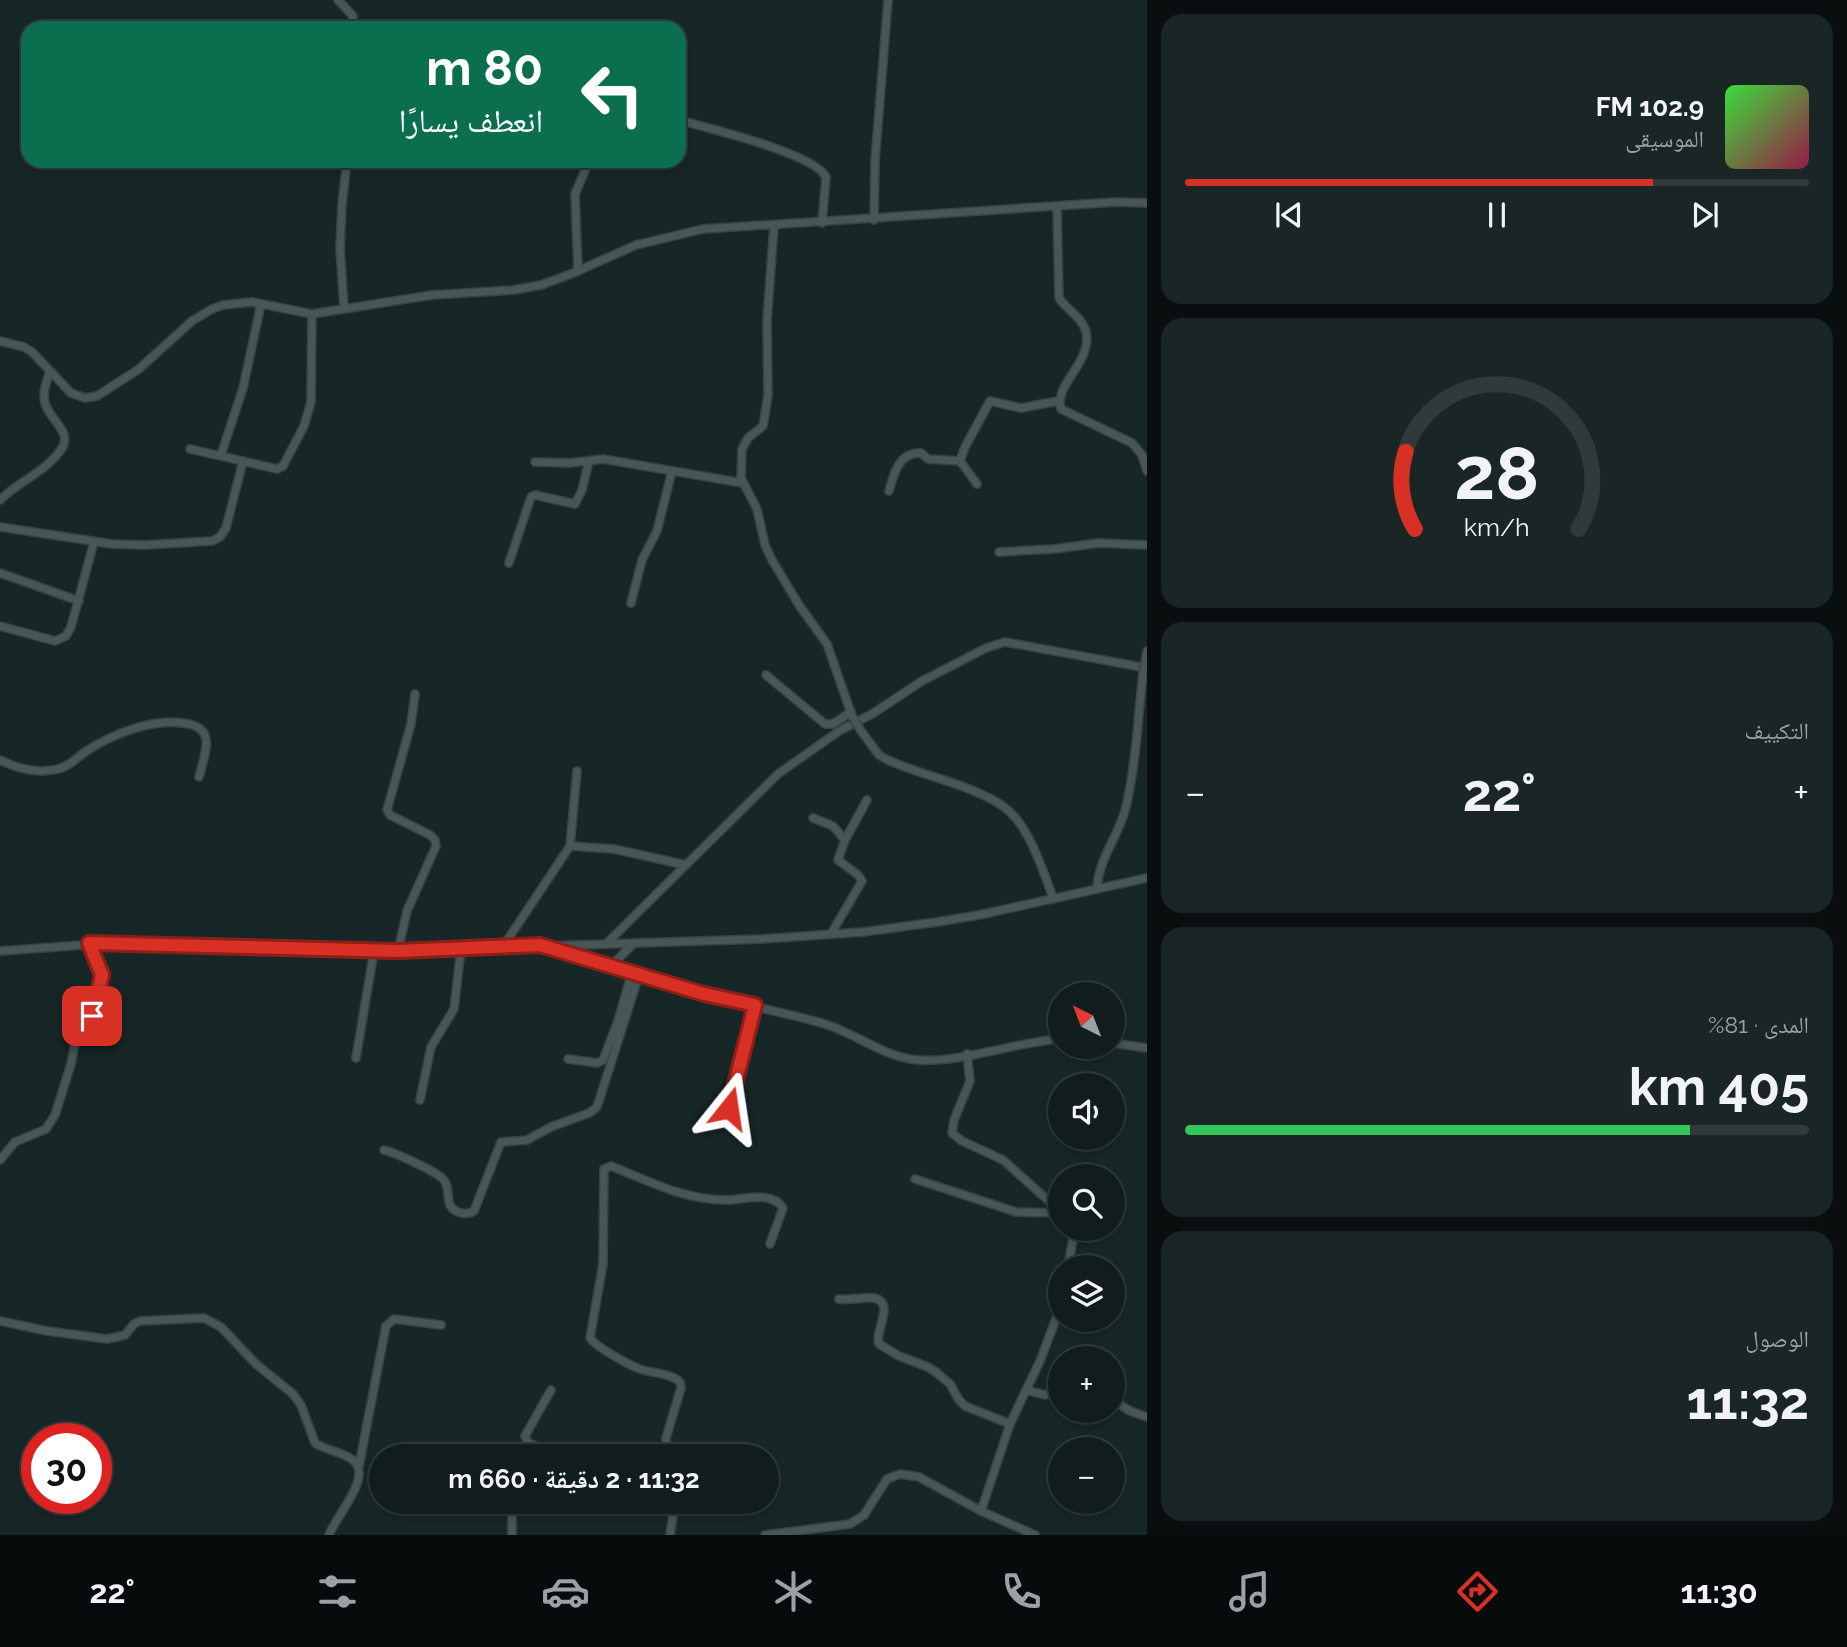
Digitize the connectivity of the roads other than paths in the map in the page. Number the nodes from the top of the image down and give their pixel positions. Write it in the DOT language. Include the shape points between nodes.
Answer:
graph roads {
  1 [pos="338,0"];
  2 [pos="888,0"];
  3 [pos="353,21"];
  4 [pos="686,122"];
  5 [pos="346,168"];
  6 [pos="586,168"];
  7 [pos="1147,203"];
  8 [pos="1057,206"];
  9 [pos="874,219"];
  10 [pos="822,223"];
  11 [pos="774,226"];
  12 [pos="578,271"];
  13 [pos="261,304"];
  14 [pos="344,308"];
  15 [pos="312,314"];
  16 [pos="0,341"];
  17 [pos="50,371"];
  18 [pos="1058,401"];
  19 [pos="190,449"];
  20 [pos="221,455"];
  21 [pos="243,461"];
  22 [pos="589,461"];
  23 [pos="960,461"];
  24 [pos="535,462"];
  25 [pos="671,471"];
  26 [pos="1147,471"];
  27 [pos="743,484"];
  28 [pos="976,484"];
  29 [pos="889,491"];
  30 [pos="0,500"];
  31 [pos="0,527"];
  32 [pos="94,542"];
  33 [pos="1147,545"];
  34 [pos="999,552"];
  35 [pos="509,564"];
  36 [pos="0,573"];
  37 [pos="79,601"];
  38 [pos="631,603"];
  39 [pos="0,626"];
  40 [pos="1147,651"];
  41 [pos="1145,668"];
  42 [pos="766,675"];
  43 [pos="415,694"];
  44 [pos="852,714"];
  45 [pos="0,761"];
  46 [pos="577,771"];
  47 [pos="199,777"];
  48 [pos="867,800"];
  49 [pos="813,818"];
  50 [pos="845,840"];
  51 [pos="570,846"];
  52 [pos="686,865"];
  53 [pos="1147,878"];
  54 [pos="1097,888"];
  55 [pos="1053,898"];
  56 [pos="831,934"];
  57 [pos="89,943"];
  58 [pos="606,944"];
  59 [pos="633,944"];
  60 [pos="540,945"];
  61 [pos="502,948"];
  62 [pos="461,949"];
  63 [pos="0,951"];
  64 [pos="374,951"];
  65 [pos="398,951"];
  66 [pos="612,965"];
  67 [pos="635,973"];
  68 [pos="755,1005"];
  69 [pos="1048,1040"];
  70 [pos="1125,1045"];
  71 [pos="1147,1048"];
  72 [pos="967,1054"];
  73 [pos="356,1058"];
  74 [pos="568,1059"];
  75 [pos="420,1100"];
  76 [pos="729,1108"];
  77 [pos="384,1150"];
  78 [pos="0,1160"];
  79 [pos="915,1179"];
  80 [pos="1048,1201"];
  81 [pos="1048,1212"];
  82 [pos="770,1244"];
  83 [pos="839,1299"];
  84 [pos="0,1321"];
  85 [pos="441,1325"];
  86 [pos="1051,1332"];
  87 [pos="551,1390"];
  88 [pos="1026,1390"];
  89 [pos="1048,1393"];
  90 [pos="1125,1408"];
  91 [pos="1147,1417"];
  92 [pos="1010,1424"];
  93 [pos="531,1444"];
  94 [pos="666,1444"];
  95 [pos="359,1466"];
  96 [pos="981,1511"];
  97 [pos="512,1514"];
  98 [pos="673,1514"];
  99 [pos="1031,1534"];
  100 [pos="328,1535"];
  101 [pos="512,1535"];
  102 [pos="670,1535"];
  103 [pos="765,1535"];
  1 -- 3 [label="street"];
  2 -- 9 [label="street"];
  4 -- 10 [label="street" via="772,146 817,166 826,177"];
  5 -- 14 [label="street" via="340,248"];
  6 -- 12 [label="street" via="575,194"];
  7 -- 8 [label="street"];
  8 -- 9 [label="street"];
  8 -- 18 [label="street" via="1059,298 1086,332 1083,358"];
  9 -- 10 [label="street"];
  10 -- 11 [label="street"];
  11 -- 12 [label="street" via="670,235"];
  11 -- 27 [label="street" via="767,320 768,395 763,426 742,449"];
  12 -- 14 [label="street" via="513,290 432,295"];
  13 -- 15 [label="street"];
  13 -- 17 [label="street" via="236,302 205,313 139,369 97,396 77,396"];
  13 -- 20 [label="street" via="243,388"];
  14 -- 15 [label="street"];
  15 -- 21 [label="street" via="311,402 304,426 280,469"];
  16 -- 17 [label="street" via="24,347"];
  17 -- 30 [label="street" via="44,401 65,436 64,444 46,465"];
  18 -- 23 [label="street" via="1021,408 990,401"];
  18 -- 26 [label="street" via="1069,414 1132,443"];
  19 -- 20 [label="street"];
  20 -- 21 [label="street"];
  21 -- 32 [label="street" via="220,537 145,545"];
  22 -- 24 [label="street"];
  22 -- 25 [label="street"];
  22 -- 35 [label="street" via="575,504 531,497"];
  23 -- 28 [label="street"];
  23 -- 29 [label="street" via="928,459 921,453 906,456 894,469"];
  25 -- 27 [label="street"];
  25 -- 38 [label="street" via="657,531 642,560"];
  27 -- 44 [label="street" via="757,509 772,560 827,644"];
  31 -- 32 [label="street"];
  32 -- 37 [label="street"];
  33 -- 34 [label="street" via="1099,543"];
  36 -- 37 [label="street"];
  37 -- 39 [label="street" via="71,627 60,640"];
  40 -- 41 [label="street"];
  41 -- 52 [label="street" via="1005,642 986,648 839,731 778,774"];
  41 -- 54 [label="street" via="1126,808 1099,871"];
  42 -- 44 [label="street" via="825,724"];
  43 -- 65 [label="street" via="387,810 433,838 436,846 407,911"];
  44 -- 55 [label="street, bridge" via="886,760 1010,811 1034,851"];
  45 -- 47 [label="street" via="24,771 57,770 93,747 146,724 172,721 190,723 205,733"];
  46 -- 51 [label="street"];
  48 -- 50 [label="street"];
  49 -- 50 [label="street" via="833,826"];
  50 -- 56 [label="street" via="838,860 862,881"];
  51 -- 52 [label="street" via="614,849"];
  51 -- 61 [label="street"];
  52 -- 58 [label="street"];
  53 -- 54 [label="street"];
  54 -- 55 [label="street"];
  55 -- 56 [label="street" via="937,922"];
  56 -- 59 [label="street"];
  57 -- 63 [label="street"];
  57 -- 64 [label="street"];
  57 -- 78 [label="street" via="101,970 101,983 90,1023 76,1038 55,1115 46,1129 9,1146"];
  58 -- 59 [label="street"];
  58 -- 60 [label="street"];
  59 -- 66 [label="street"];
  60 -- 61 [label="street"];
  60 -- 66 [label="street"];
  61 -- 62 [label="street"];
  62 -- 65 [label="street"];
  62 -- 75 [label="street" via="454,1009 431,1047"];
  64 -- 65 [label="street"];
  64 -- 73 [label="street"];
  66 -- 67 [label="street"];
  67 -- 68 [label="street"];
  67 -- 74 [label="street" via="603,1060"];
  67 -- 77 [label="street" via="597,1107 527,1140 502,1142 474,1211 454,1210 442,1179 408,1158"];
  68 -- 72 [label="street" via="846,1031 906,1058"];
  68 -- 76 [label="street"];
  69 -- 72 [label="street"];
  70 -- 71 [label="street"];
  72 -- 80 [label="street" via="970,1081 952,1133 1003,1160"];
  79 -- 81 [label="street" via="1016,1212"];
  82 -- 94 [label="street" via="783,1208 778,1202 761,1197 705,1198 658,1186 611,1166 604,1169 603,1264 590,1338 623,1362 681,1383"];
  83 -- 92 [label="street" via="879,1300 885,1312 879,1344 937,1373 965,1406"];
  84 -- 95 [label="street" via="107,1339 125,1335 140,1321 211,1321 293,1394 315,1443"];
  85 -- 95 [label="street" via="394,1319 386,1326"];
  86 -- 88 [label="street"];
  87 -- 93 [label="street" via="524,1439"];
  88 -- 89 [label="street"];
  88 -- 92 [label="street"];
  90 -- 91 [label="street"];
  92 -- 96 [label="street"];
  95 -- 100 [label="street" via="357,1486"];
  96 -- 99 [label="street"];
  96 -- 103 [label="street" via="919,1477 900,1474 887,1479 864,1515 850,1524"];
  97 -- 101 [label="street"];
  98 -- 102 [label="street"];
}
